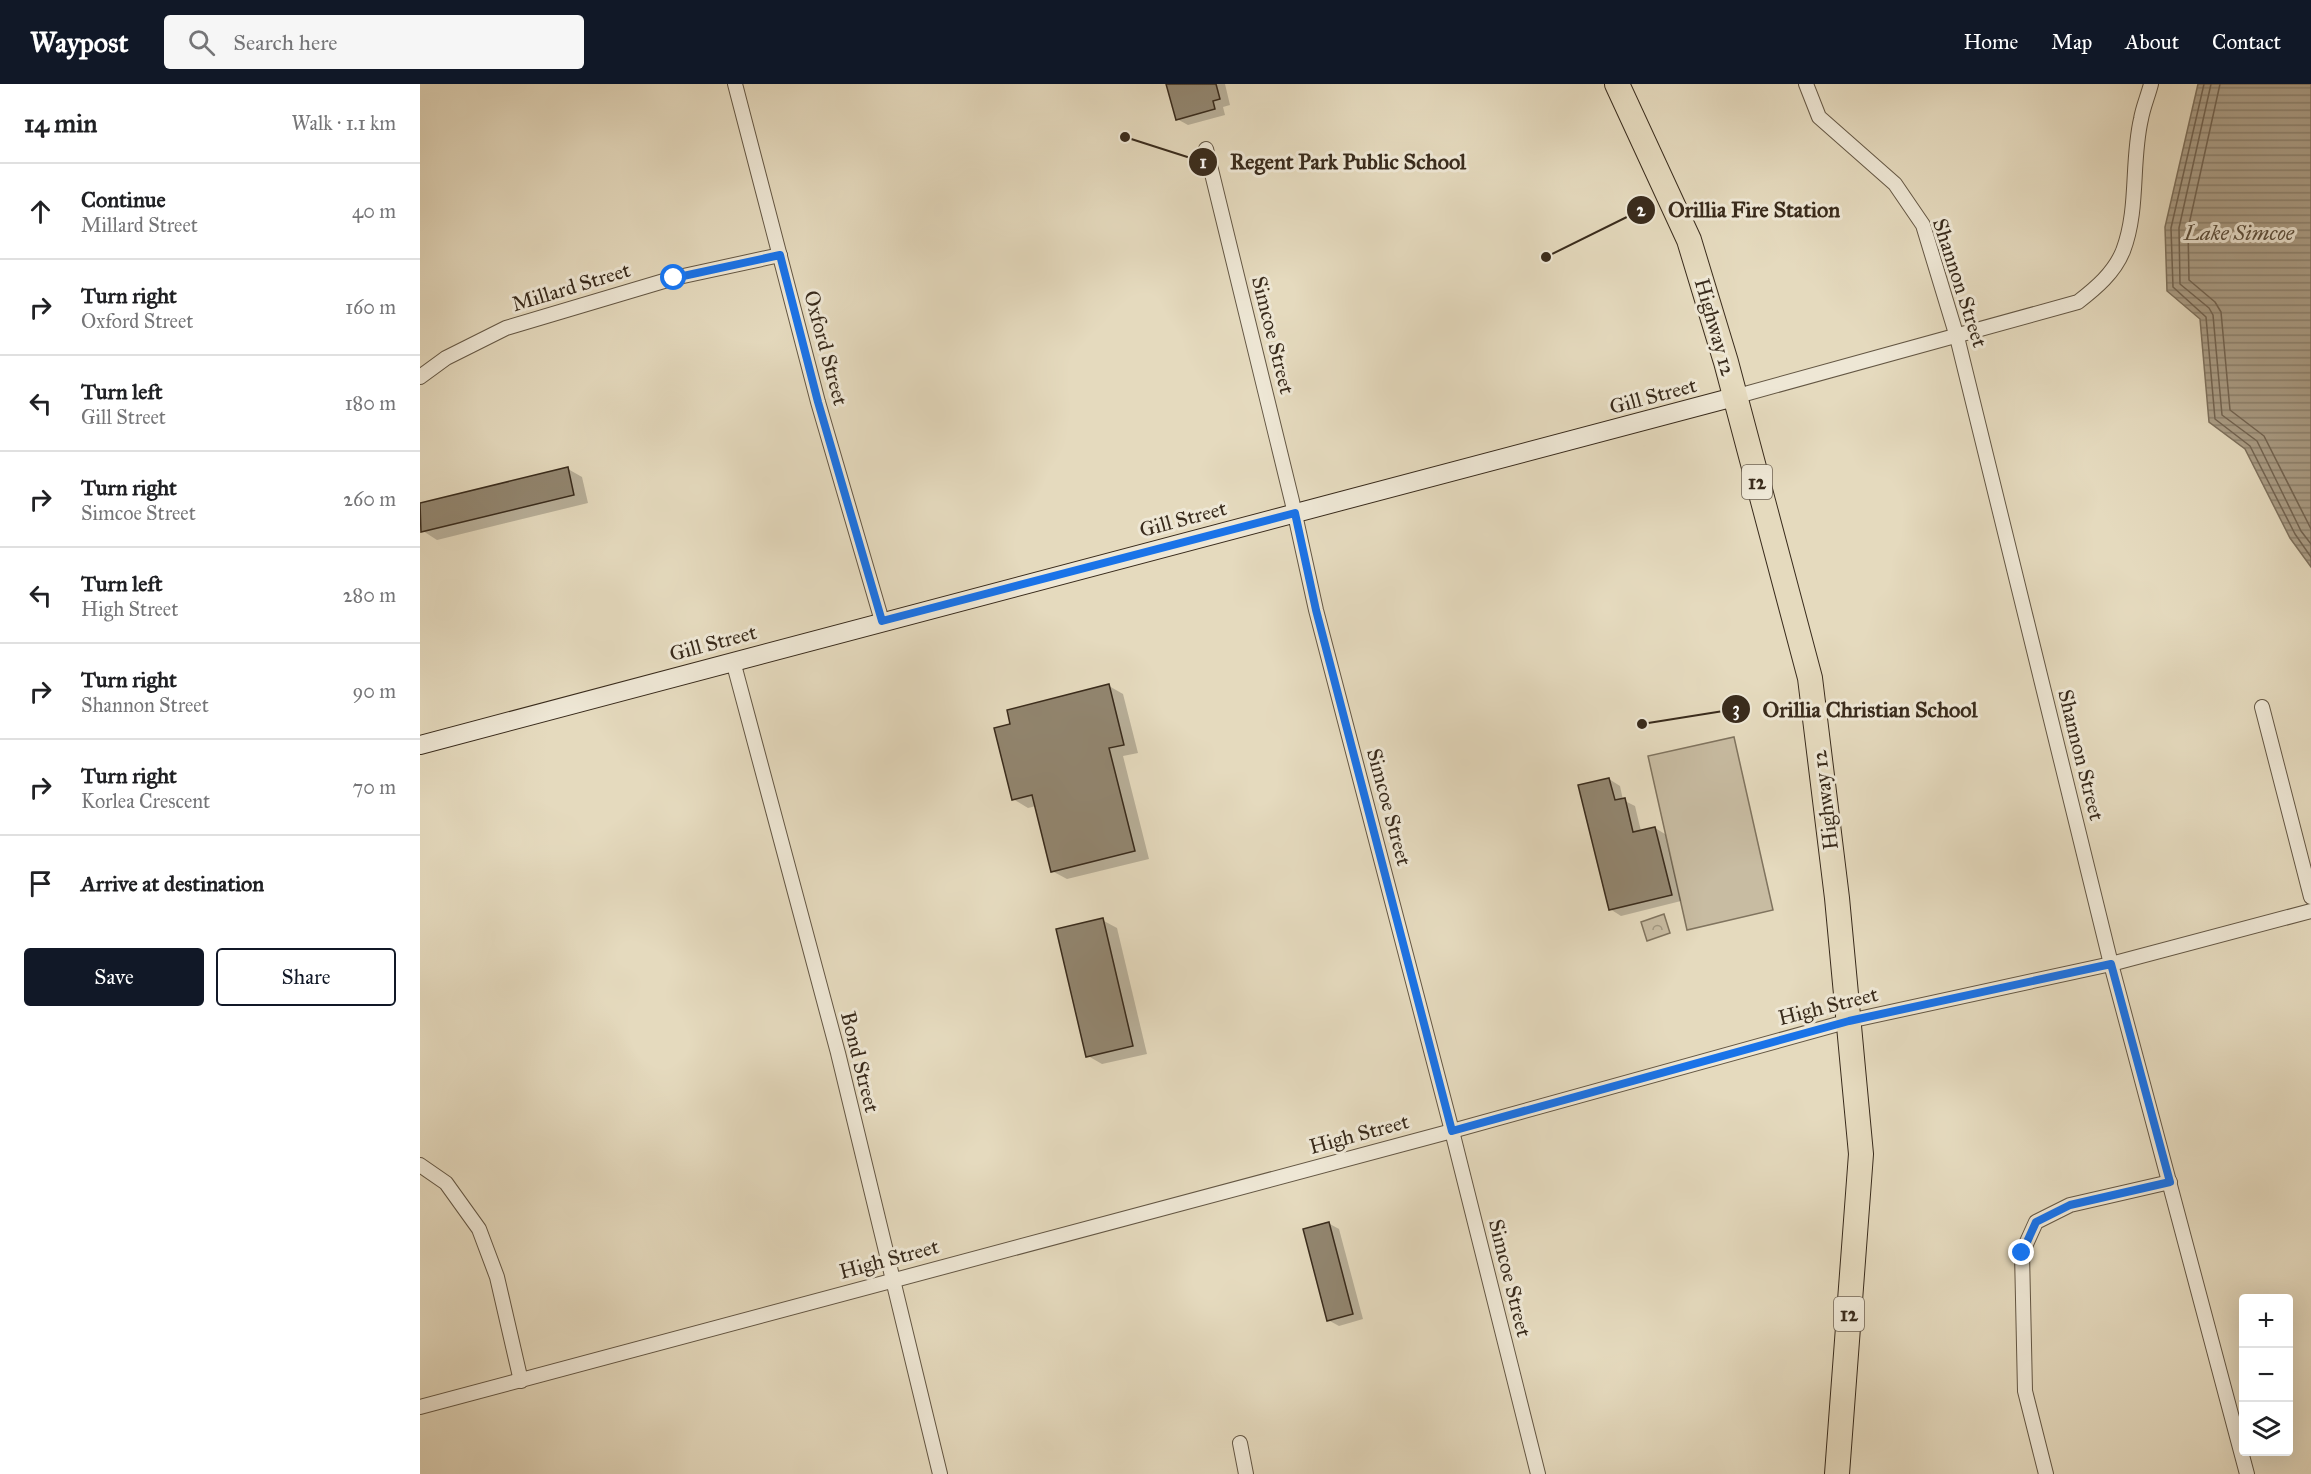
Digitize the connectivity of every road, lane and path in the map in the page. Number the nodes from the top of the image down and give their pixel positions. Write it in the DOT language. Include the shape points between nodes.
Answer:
graph roads {
  1 [pos="735,84"];
  2 [pos="1617,84"];
  3 [pos="1806,84"];
  4 [pos="2151,84"];
  5 [pos="1206,149"];
  6 [pos="780,255"];
  7 [pos="1957,337"];
  8 [pos="420,377"];
  9 [pos="1734,397"];
  10 [pos="1295,513"];
  11 [pos="882,621"];
  12 [pos="733,661"];
  13 [pos="2262,707"];
  14 [pos="420,745"];
  15 [pos="2311,897"];
  16 [pos="2311,911"];
  17 [pos="2111,964"];
  18 [pos="1849,1021"];
  19 [pos="1452,1131"];
  20 [pos="420,1165"];
  21 [pos="2170,1182"];
  22 [pos="892,1280"];
  23 [pos="521,1381"];
  24 [pos="420,1407"];
  25 [pos="1240,1443"];
  26 [pos="940,1474"];
  27 [pos="1246,1474"];
  28 [pos="1538,1474"];
  29 [pos="1836,1474"];
  30 [pos="2046,1474"];
  31 [pos="2247,1474"];
  1 -- 6 [label="street, Oxford Street"];
  2 -- 9 [label="highway, Highway 12 / 12" via="1689,240"];
  3 -- 7 [label="street, Shannon Street" via="1820,117 1895,184 1923,225"];
  4 -- 7 [label="street, Gill Street" via="2140,120 2132,214 2122,251 2111,271 2078,302"];
  5 -- 10 [label="street, Simcoe Street"];
  6 -- 8 [label="street, Millard Street" via="674,278 506,328 446,358"];
  6 -- 11 [label="street, Oxford Street"];
  7 -- 9 [label="street, Gill Street"];
  7 -- 17 [label="street, Shannon Street"];
  9 -- 10 [label="main road, Gill Street"];
  9 -- 18 [label="highway, Highway 12 / 12" via="1810,678"];
  10 -- 11 [label="main road, Gill Street"];
  10 -- 19 [label="street, Simcoe Street" via="1316,610"];
  11 -- 12 [label="main road, Gill Street"];
  12 -- 14 [label="main road, Gill Street"];
  12 -- 22 [label="street, Bond Street" via="837,1053"];
  13 -- 15 [label="street"];
  16 -- 17 [label="street, High Street"];
  17 -- 18 [label="street, High Street"];
  17 -- 21 [label="street, Shannon Street"];
  18 -- 19 [label="street, High Street"];
  18 -- 29 [label="highway, Highway 12 / 12" via="1861,1154"];
  19 -- 22 [label="street, High Street"];
  19 -- 28 [label="street, Simcoe Street"];
  20 -- 23 [label="street" via="446,1183 479,1229 497,1277"];
  21 -- 30 [label="street" via="2070,1205 2036,1222 2022,1253 2025,1391"];
  21 -- 31 [label="street, Shannon Street"];
  22 -- 23 [label="street, High Street"];
  22 -- 26 [label="street, Bond Street"];
  23 -- 24 [label="street, High Street"];
  25 -- 27 [label="street"];
}
